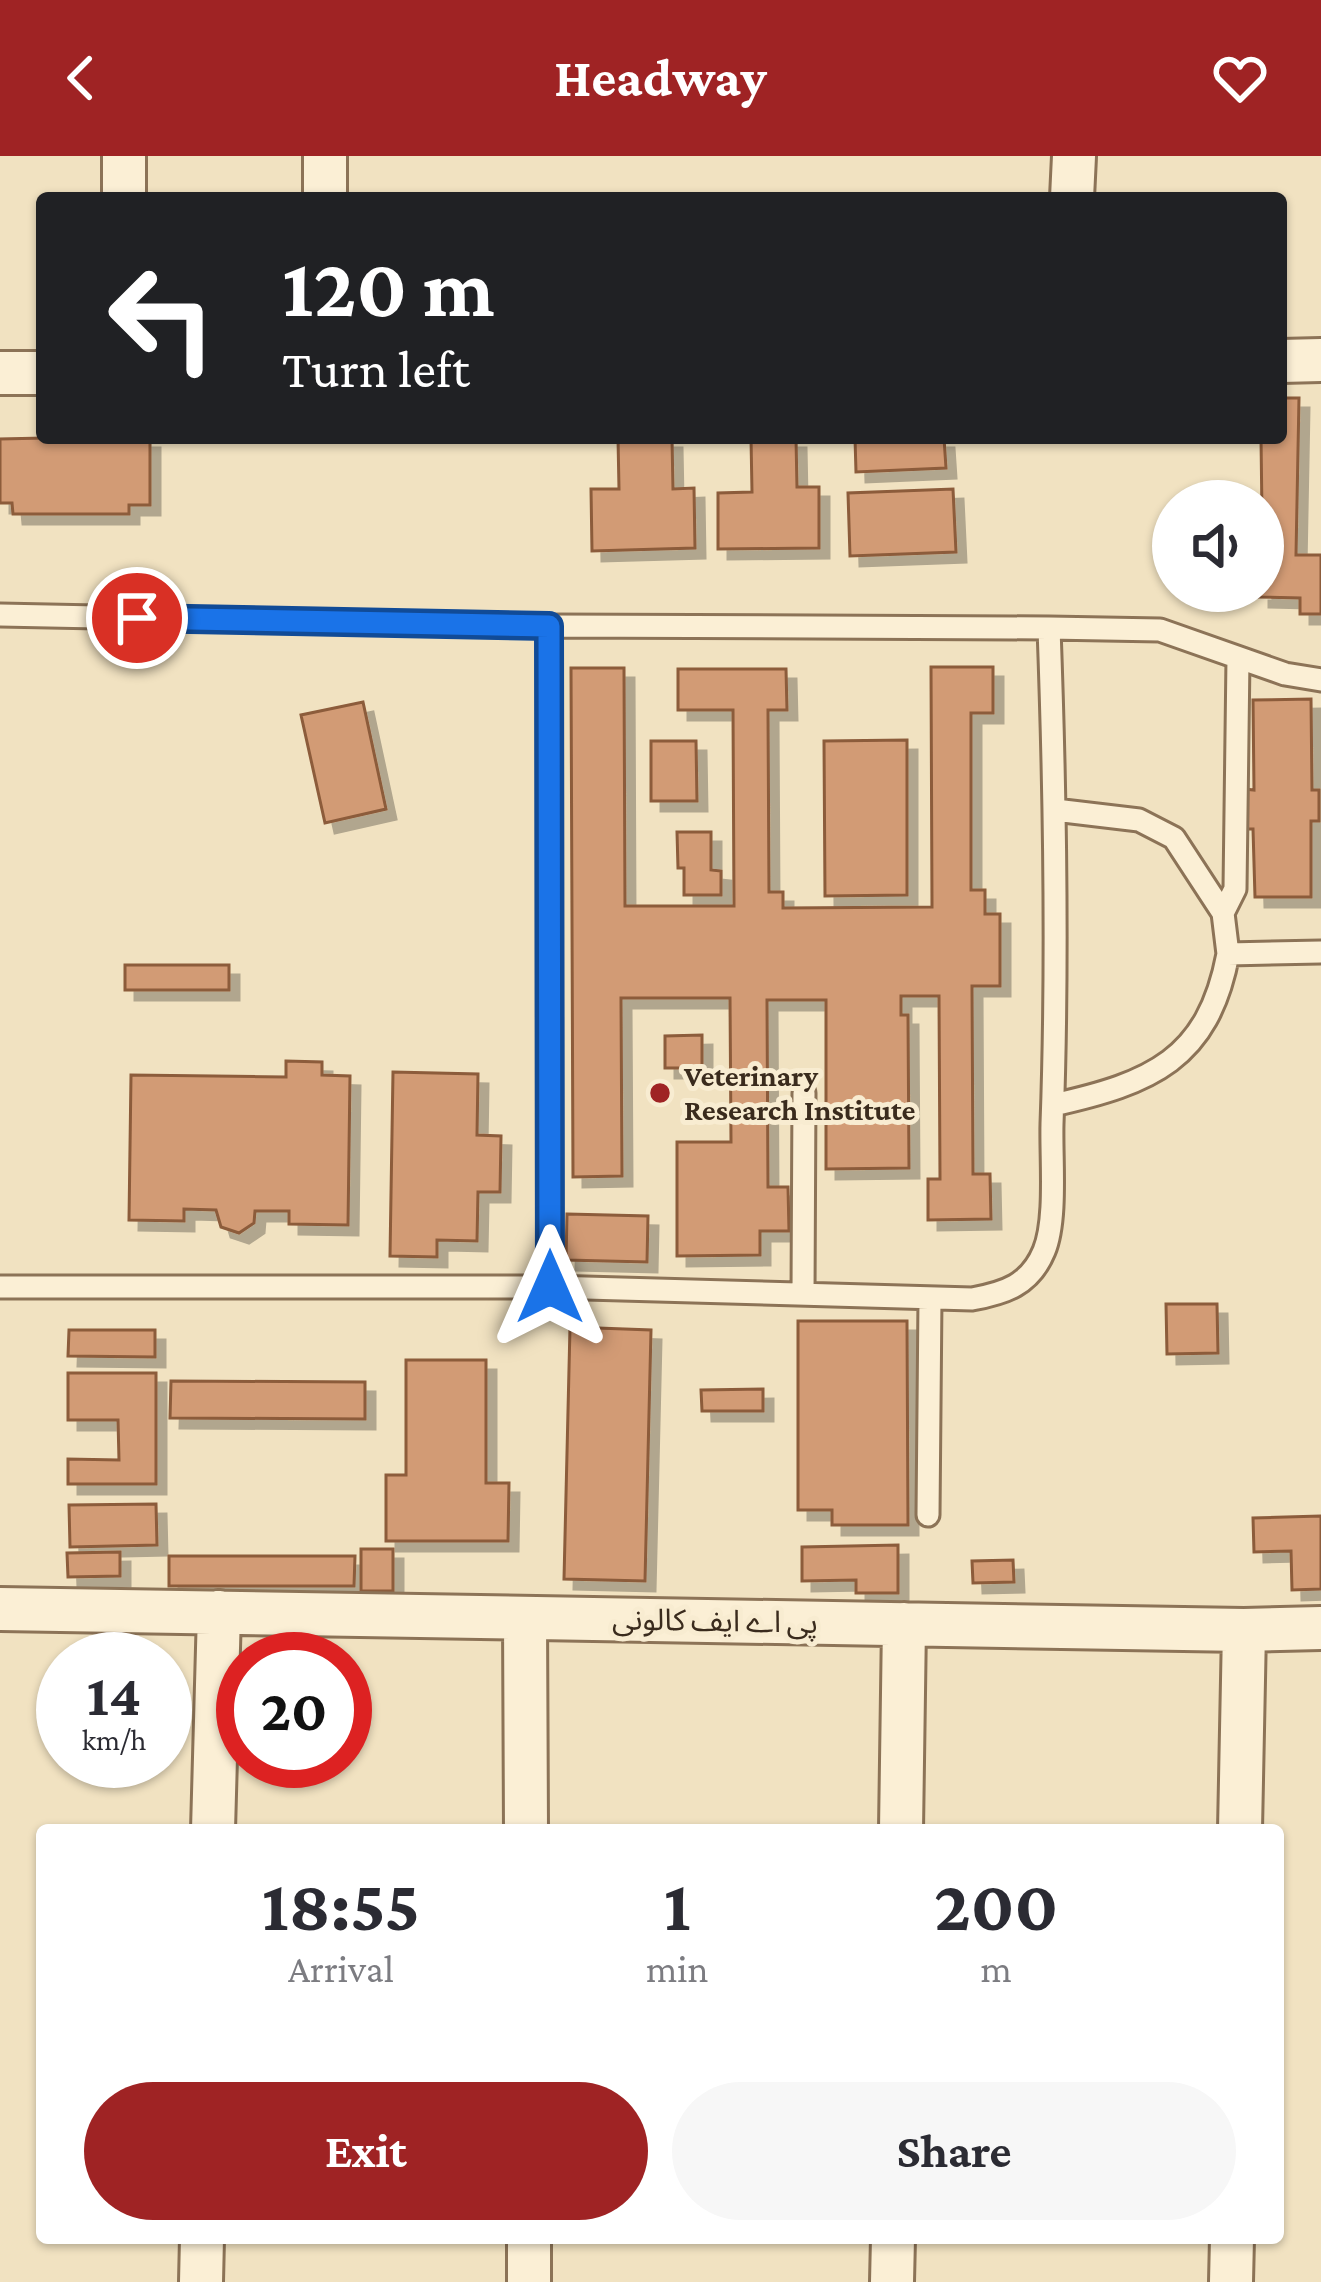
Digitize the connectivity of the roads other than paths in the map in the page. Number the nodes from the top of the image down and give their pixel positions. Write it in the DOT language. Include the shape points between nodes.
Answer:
graph roads {
  1 [pos="124,156"];
  2 [pos="325,156"];
  3 [pos="1074,156"];
  4 [pos="124,192"];
  5 [pos="326,192"];
  6 [pos="1072,192"];
  7 [pos="1321,360"];
  8 [pos="1287,361"];
  9 [pos="0,373"];
  10 [pos="36,373"];
  11 [pos="0,615"];
  12 [pos="549,626"];
  13 [pos="1049,628"];
  14 [pos="1238,658"];
  15 [pos="1321,680"];
  16 [pos="1055,810"];
  17 [pos="1223,913"];
  18 [pos="1321,952"];
  19 [pos="1228,954"];
  20 [pos="804,1093"];
  21 [pos="1053,1105"];
  22 [pos="0,1287"];
  23 [pos="550,1287"];
  24 [pos="803,1294"];
  25 [pos="929,1298"];
  26 [pos="928,1515"];
  27 [pos="0,1609"];
  28 [pos="219,1612"];
  29 [pos="525,1618"];
  30 [pos="904,1624"];
  31 [pos="1321,1628"];
  32 [pos="1244,1630"];
  33 [pos="213,1824"];
  34 [pos="526,1824"];
  35 [pos="901,1824"];
  36 [pos="1240,1824"];
  37 [pos="202,2244"];
  38 [pos="529,2244"];
  39 [pos="893,2244"];
  40 [pos="1232,2244"];
  41 [pos="201,2282"];
  42 [pos="529,2282"];
  43 [pos="892,2282"];
  44 [pos="1231,2282"];
  1 -- 4 [label="street"];
  2 -- 5 [label="street"];
  3 -- 6 [label="street"];
  7 -- 8 [label="street"];
  9 -- 10 [label="street"];
  11 -- 12 [label="lane"];
  12 -- 13 [label="lane"];
  12 -- 23 [label="lane"];
  13 -- 14 [label="lane" via="1160,630"];
  13 -- 16 [label="lane"];
  14 -- 15 [label="lane"];
  14 -- 17 [label="lane" via="1235,889"];
  16 -- 17 [label="lane" via="1139,820 1174,838"];
  16 -- 21 [label="lane"];
  17 -- 19 [label="lane"];
  18 -- 19 [label="lane"];
  19 -- 21 [label="lane" via="1204,1028 1166,1065 1119,1090"];
  20 -- 24 [label="lane"];
  21 -- 25 [label="lane" via="1046,1248 1030,1275 1006,1293"];
  22 -- 23 [label="lane"];
  23 -- 24 [label="lane"];
  24 -- 25 [label="lane"];
  25 -- 26 [label="lane"];
  27 -- 28 [label="street, پی اے ایف کالونی"];
  28 -- 29 [label="street, پی اے ایف کالونی"];
  28 -- 33 [label="street"];
  29 -- 30 [label="street, پی اے ایف کالونی"];
  29 -- 34 [label="street"];
  30 -- 32 [label="street, پی اے ایف کالونی"];
  30 -- 35 [label="street"];
  31 -- 32 [label="street, پی اے ایف کالونی"];
  32 -- 36 [label="street"];
  37 -- 41 [label="street"];
  38 -- 42 [label="street"];
  39 -- 43 [label="street"];
  40 -- 44 [label="street"];
}
